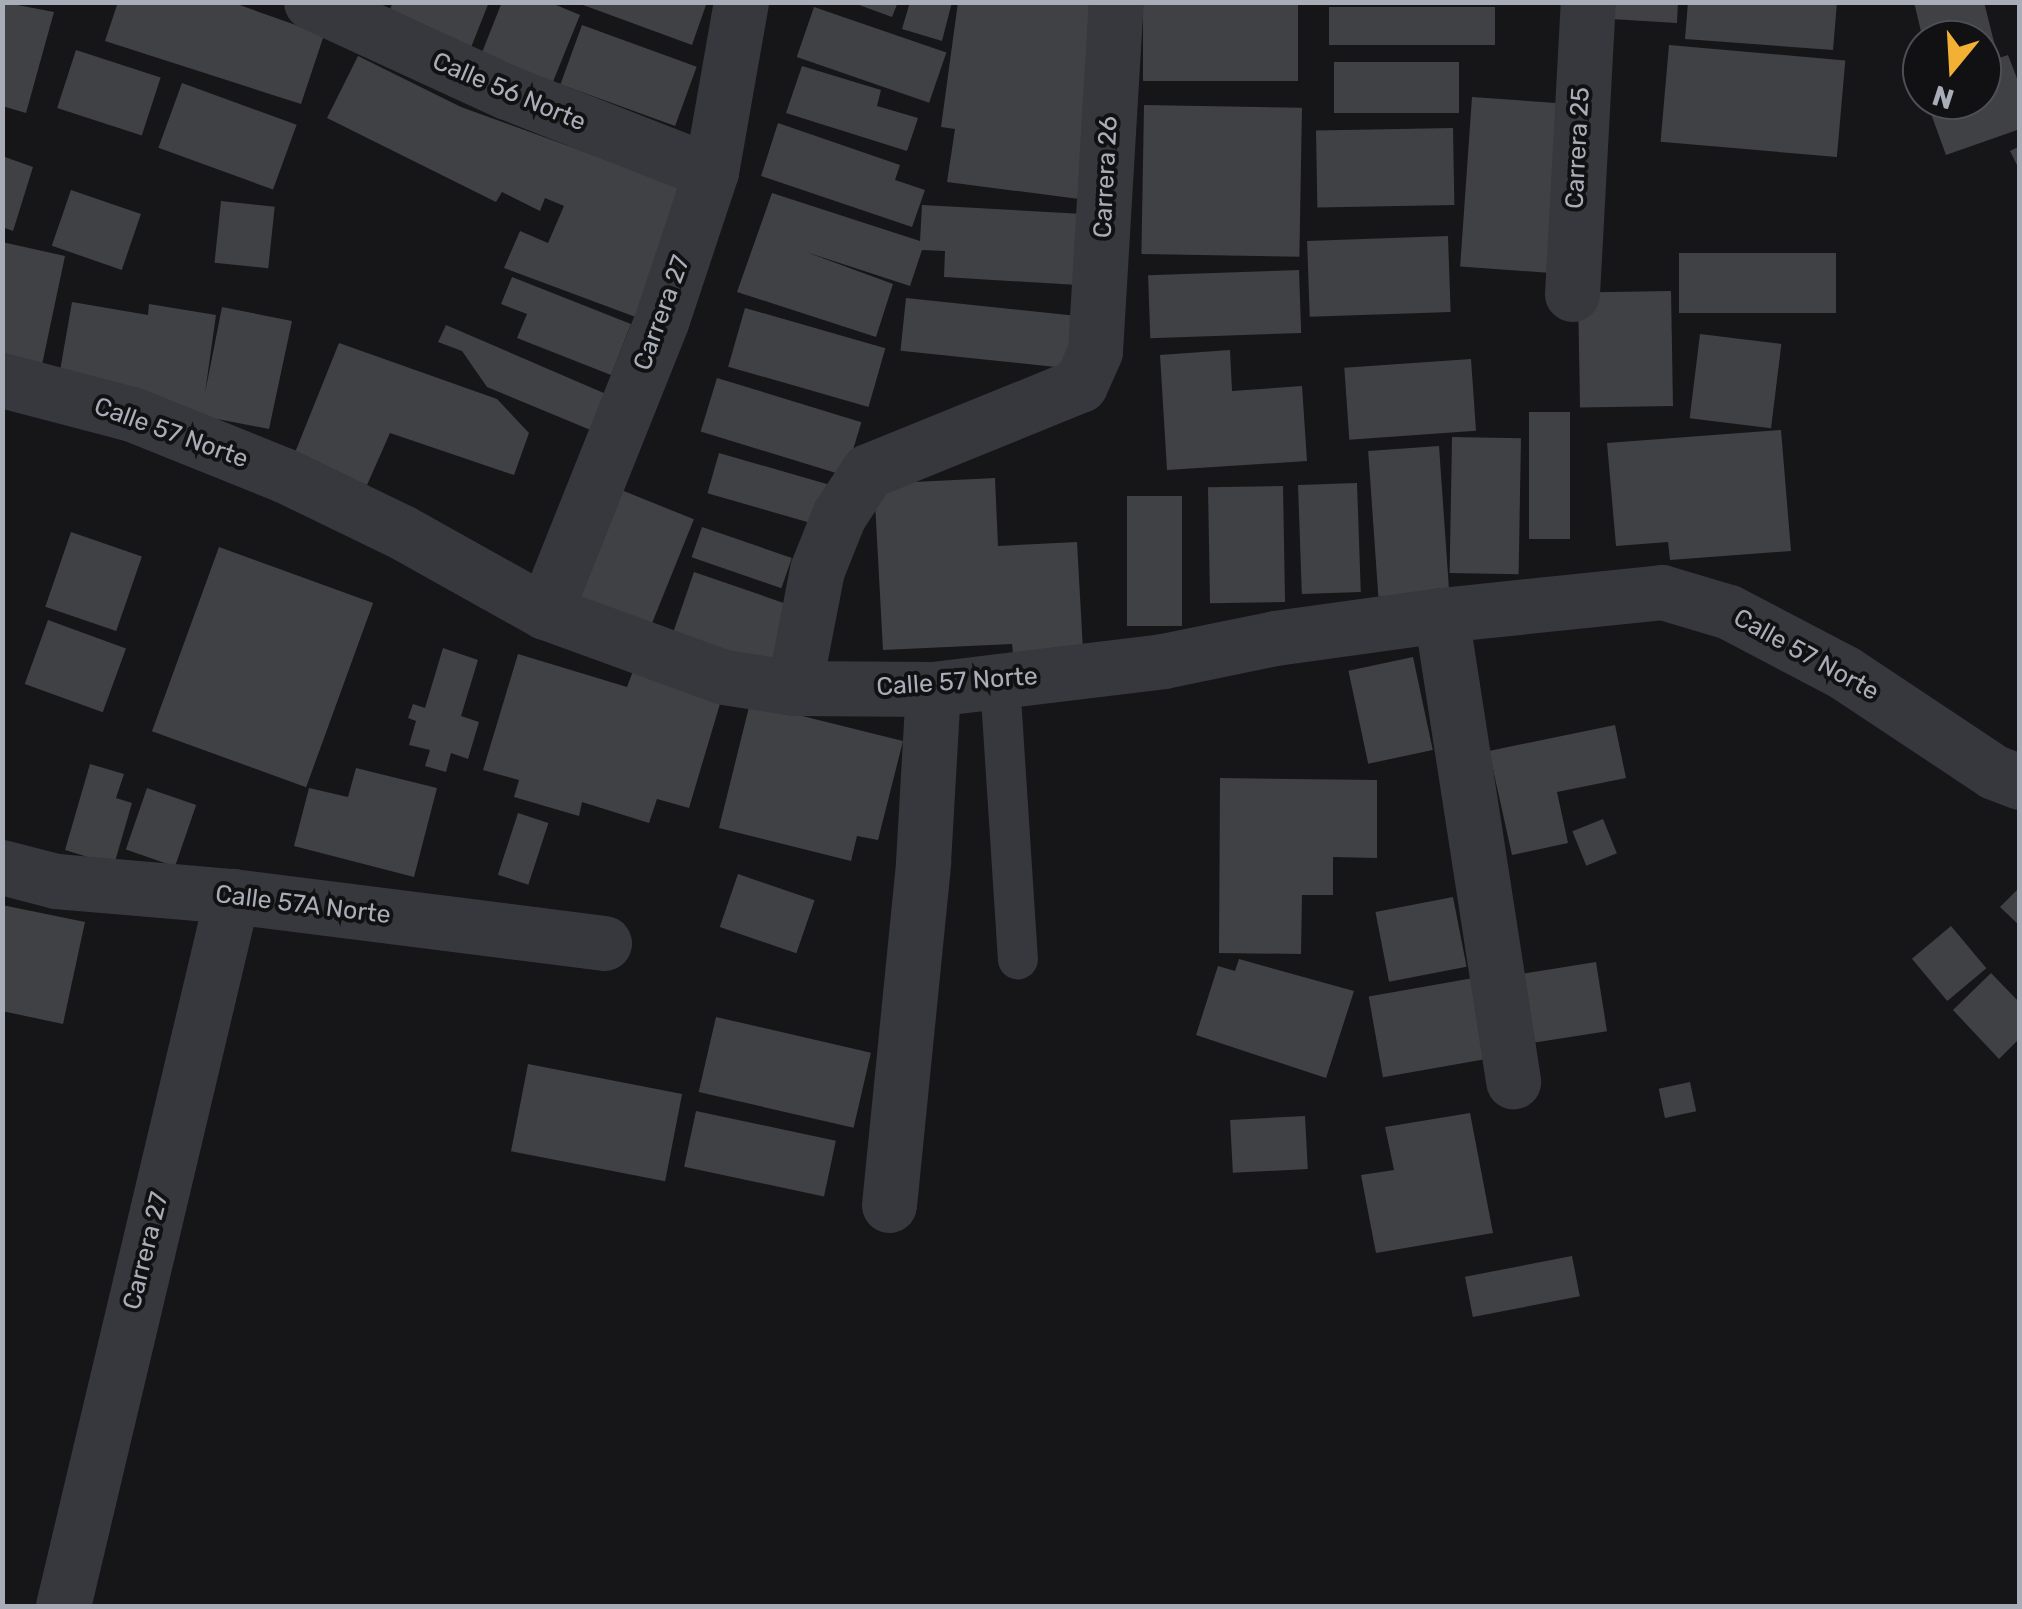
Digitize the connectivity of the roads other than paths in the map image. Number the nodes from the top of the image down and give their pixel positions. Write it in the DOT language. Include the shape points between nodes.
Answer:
graph roads {
  1 [pos="311,2"];
  2 [pos="740,2"];
  3 [pos="1116,2"];
  4 [pos="1588,2"];
  5 [pos="712,172"];
  6 [pos="1572,294"];
  7 [pos="2,380"];
  8 [pos="545,612"];
  9 [pos="1441,616"];
  10 [pos="1000,682"];
  11 [pos="794,688"];
  12 [pos="933,689"];
  13 [pos="2020,782"];
  14 [pos="2,868"];
  15 [pos="232,896"];
  16 [pos="604,943"];
  17 [pos="1018,959"];
  18 [pos="1513,1081"];
  19 [pos="889,1204"];
  20 [pos="63,1606"];
  1 -- 5 [label="street, Calle 56 Norte" via="524,99"];
  2 -- 5 [label="street, Carrera 27"];
  3 -- 11 [label="street, Carrera 26" via="1095,351 1080,385 868,472 839,515 817,570"];
  4 -- 6 [label="street, Carrera 25"];
  5 -- 8 [label="street, Carrera 27" via="662,319"];
  7 -- 8 [label="street, Calle 57 Norte" via="132,414 284,475 400,530"];
  8 -- 11 [label="street, Calle 57 Norte" via="724,676"];
  9 -- 10 [label="street, Calle 57 Norte"];
  9 -- 13 [label="street, Calle 57 Norte" via="1662,592 1730,612 1845,673 1994,772"];
  9 -- 18 [label="street"];
  10 -- 12 [label="street, Calle 57 Norte"];
  10 -- 17 [label="lane"];
  11 -- 12 [label="street, Calle 57 Norte"];
  12 -- 19 [label="street"];
  14 -- 15 [label="street, Calle 57A Norte" via="56,880"];
  15 -- 16 [label="street, Calle 57A Norte"];
  15 -- 20 [label="street, Carrera 27"];
}
